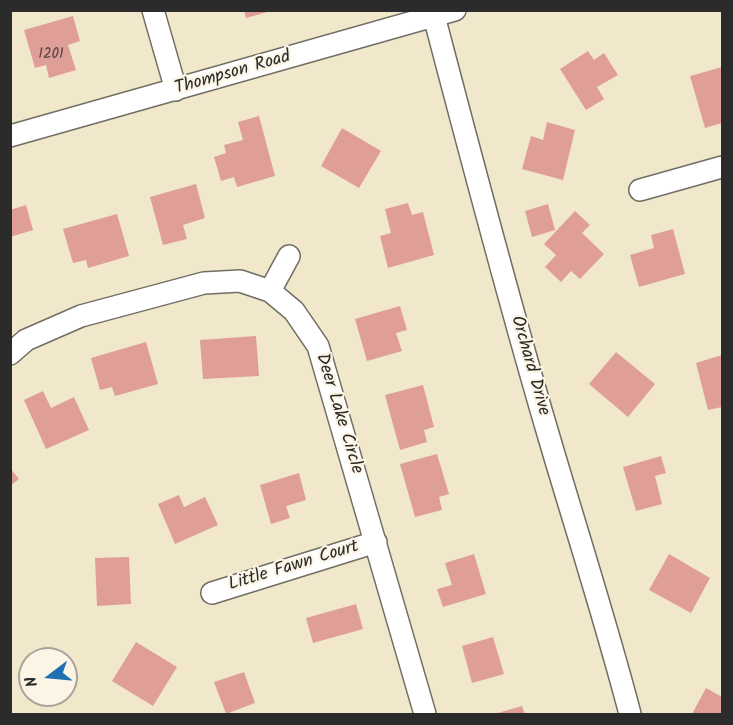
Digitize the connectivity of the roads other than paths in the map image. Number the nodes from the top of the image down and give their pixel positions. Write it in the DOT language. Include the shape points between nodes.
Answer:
graph roads {
  1 [pos="153,10"];
  2 [pos="444,13"];
  3 [pos="176,90"];
  4 [pos="10,136"];
  5 [pos="723,167"];
  6 [pos="640,190"];
  7 [pos="289,256"];
  8 [pos="270,291"];
  9 [pos="10,354"];
  10 [pos="376,542"];
  11 [pos="212,593"];
  12 [pos="425,714"];
  13 [pos="630,714"];
  1 -- 3 [label="street"];
  2 -- 3 [label="street, Thompson Road"];
  2 -- 13 [label="street, Orchard Drive" via="487,215"];
  3 -- 4 [label="street, Thompson Road"];
  5 -- 6 [label="street"];
  7 -- 8 [label="street"];
  8 -- 9 [label="street, Deer Lake Circle" via="240,281 204,283 81,316 27,340"];
  8 -- 10 [label="street, Deer Lake Circle" via="294,311 318,346"];
  10 -- 11 [label="street, Little Fawn Court"];
  10 -- 12 [label="street, Deer Lake Circle"];
}
